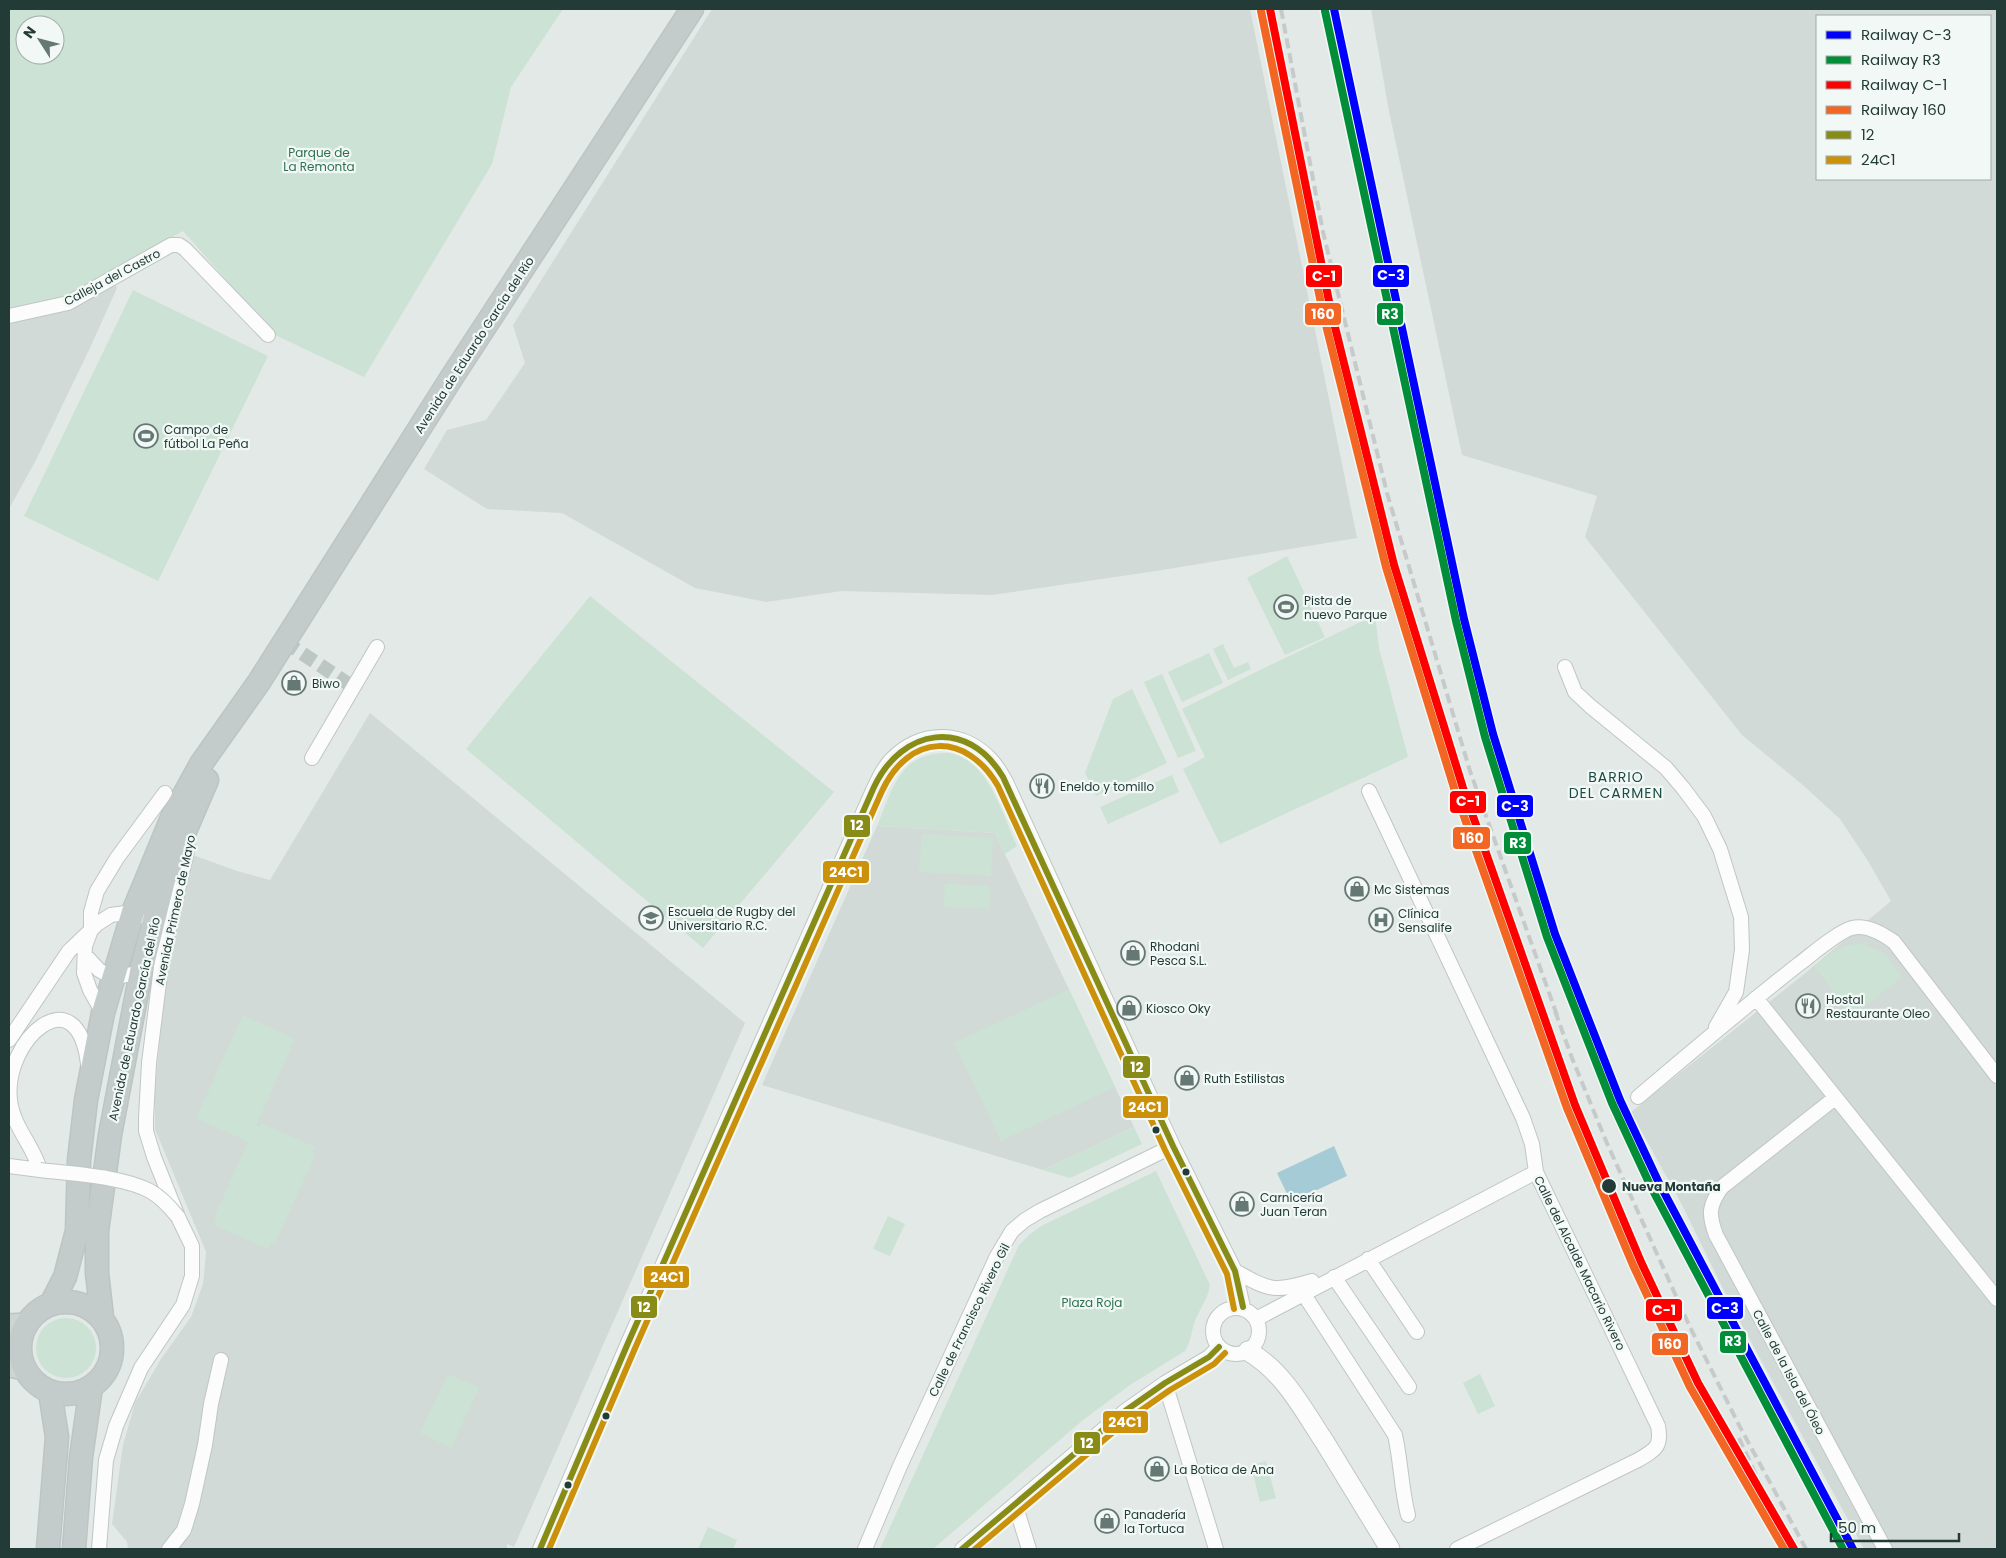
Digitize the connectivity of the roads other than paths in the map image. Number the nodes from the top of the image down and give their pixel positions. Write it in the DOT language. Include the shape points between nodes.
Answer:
graph roads {
  1 [pos="692,9"];
  2 [pos="9,316"];
  3 [pos="268,335"];
  4 [pos="377,647"];
  5 [pos="1565,667"];
  6 [pos="259,682"];
  7 [pos="312,758"];
  8 [pos="1369,791"];
  9 [pos="165,793"];
  10 [pos="133,912"];
  11 [pos="91,930"];
  12 [pos="85,955"];
  13 [pos="149,963"];
  14 [pos="113,978"];
  15 [pos="1756,998"];
  16 [pos="103,1013"];
  17 [pos="1711,1037"];
  18 [pos="9,1040"];
  19 [pos="1997,1076"];
  20 [pos="1638,1097"];
  21 [pos="1835,1098"];
  22 [pos="86,1100"];
  23 [pos="1173,1146"];
  24 [pos="9,1166"];
  25 [pos="40,1170"];
  26 [pos="1536,1172"];
  27 [pos="178,1217"];
  28 [pos="1368,1259"];
  29 [pos="1348,1269"];
  30 [pos="1234,1271"];
  31 [pos="1334,1277"];
  32 [pos="1303,1293"];
  33 [pos="1997,1299"];
  34 [pos="51,1304"];
  35 [pos="1243,1307"];
  36 [pos="102,1317"];
  37 [pos="1256,1319"];
  38 [pos="18,1325"];
  39 [pos="1417,1332"];
  40 [pos="1218,1346"];
  41 [pos="1248,1352"];
  42 [pos="221,1360"];
  43 [pos="16,1368"];
  44 [pos="1165,1383"];
  45 [pos="91,1387"];
  46 [pos="1409,1387"];
  47 [pos="50,1392"];
  48 [pos="1015,1504"];
  49 [pos="1408,1514"];
  50 [pos="102,1547"];
  51 [pos="48,1549"];
  52 [pos="74,1549"];
  53 [pos="169,1549"];
  54 [pos="540,1549"];
  55 [pos="865,1549"];
  56 [pos="962,1549"];
  57 [pos="1029,1549"];
  58 [pos="1216,1549"];
  59 [pos="1390,1549"];
  60 [pos="1457,1549"];
  61 [pos="1885,1549"];
  1 -- 6 [label="highway, Avenida de Eduardo García del Río"];
  2 -- 3 [label="street, Calleja del Castro" via="68,303 171,245 178,245"];
  4 -- 7 [label="street"];
  5 -- 17 [label="street" via="1575,692 1666,768 1704,816 1720,849 1741,917 1742,950 1736,992"];
  6 -- 10 [label="highway, Avenida de Eduardo García del Río" via="201,764 174,813"];
  6 -- 13 [label="highway, Avenida de Eduardo García del Río" via="207,780 164,880"];
  8 -- 26 [label="street, Calle del Alcalde Macario Rivero" via="1523,1118 1532,1144"];
  9 -- 11 [label="street" via="117,858 97,892 91,912"];
  10 -- 11 [label="street, Avenida de Eduardo García del Río" via="111,915"];
  10 -- 13 [label="street, Avenida Primero de Mayo" via="144,926"];
  10 -- 14 [label="highway, Avenida de Eduardo García del Río"];
  11 -- 12 [label="street"];
  11 -- 18 [label="street, Avenida de Eduardo García del Río" via="69,951"];
  12 -- 14 [label="street" via="99,970"];
  12 -- 16 [label="street" via="84,973"];
  13 -- 14 [label="street"];
  13 -- 27 [label="street, Avenida Primero de Mayo" via="146,1131"];
  13 -- 36 [label="highway, Avenida de Eduardo García del Río" via="110,1135 97,1231 96,1273"];
  14 -- 16 [label="highway, Avenida de Eduardo García del Río"];
  15 -- 17 [label="street"];
  15 -- 19 [label="street" via="1826,943 1852,928 1869,928 1894,942"];
  15 -- 21 [label="street"];
  16 -- 22 [label="highway, Avenida de Eduardo García del Río"];
  17 -- 20 [label="street"];
  21 -- 33 [label="street"];
  21 -- 61 [label="street, Calle de la Isla del Óleo" via="1722,1187 1714,1198 1711,1224"];
  22 -- 25 [label="street" via="88,1070 82,1038 72,1026 62,1020 52,1020 39,1027 27,1042 15,1061 10,1081 11,1106 18,1127 36,1156"];
  22 -- 34 [label="highway, Avenida de Eduardo García del Río" via="79,1160 77,1231 65,1277"];
  23 -- 30 [label="street"];
  23 -- 54 [label="street" via="1006,782 993,762 978,749 946,737 920,739 903,749 881,774"];
  23 -- 55 [label="street, Calle de Francisco Rivero Gil" via="1040,1211 1012,1231 997,1256"];
  24 -- 25 [label="street, Avenida Primero de Mayo"];
  25 -- 27 [label="street, Avenida Primero de Mayo, bridge" via="128,1183 150,1191"];
  26 -- 28 [label="street"];
  26 -- 60 [label="street, Calle del Alcalde Macario Rivero" via="1658,1426 1659,1444 1654,1451 1638,1460"];
  27 -- 50 [label="street, Avenida Primero de Mayo" via="192,1246 192,1276 183,1305 141,1368 116,1426 106,1460"];
  28 -- 29 [label="street"];
  28 -- 39 [label="street"];
  29 -- 30 [label="street" via="1288,1289 1262,1286"];
  29 -- 31 [label="street"];
  30 -- 35 [label="street"];
  31 -- 32 [label="street"];
  31 -- 46 [label="street"];
  32 -- 37 [label="street"];
  32 -- 49 [label="street" via="1395,1435"];
  34 -- 36 [label="highway" via="69,1302 84,1305"];
  34 -- 38 [label="highway"];
  35 -- 37 [label="street"];
  35 -- 40 [label="street" via="1232,1307 1217,1319 1213,1330"];
  36 -- 45 [label="highway" via="114,1348 106,1371"];
  37 -- 41 [label="street" via="1258,1335"];
  38 -- 43 [label="highway" via="22,1335 21,1358"];
  40 -- 41 [label="street" via="1230,1354"];
  40 -- 44 [label="street" via="1209,1356"];
  41 -- 59 [label="main road" via="1262,1360 1286,1383"];
  42 -- 53 [label="street" via="192,1504 184,1530"];
  43 -- 47 [label="highway"];
  44 -- 48 [label="street" via="1125,1412"];
  44 -- 58 [label="street"];
  45 -- 47 [label="highway" via="70,1394"];
  45 -- 52 [label="highway" via="81,1457"];
  47 -- 51 [label="highway" via="57,1437"];
  48 -- 56 [label="street"];
  48 -- 57 [label="street"];
}
